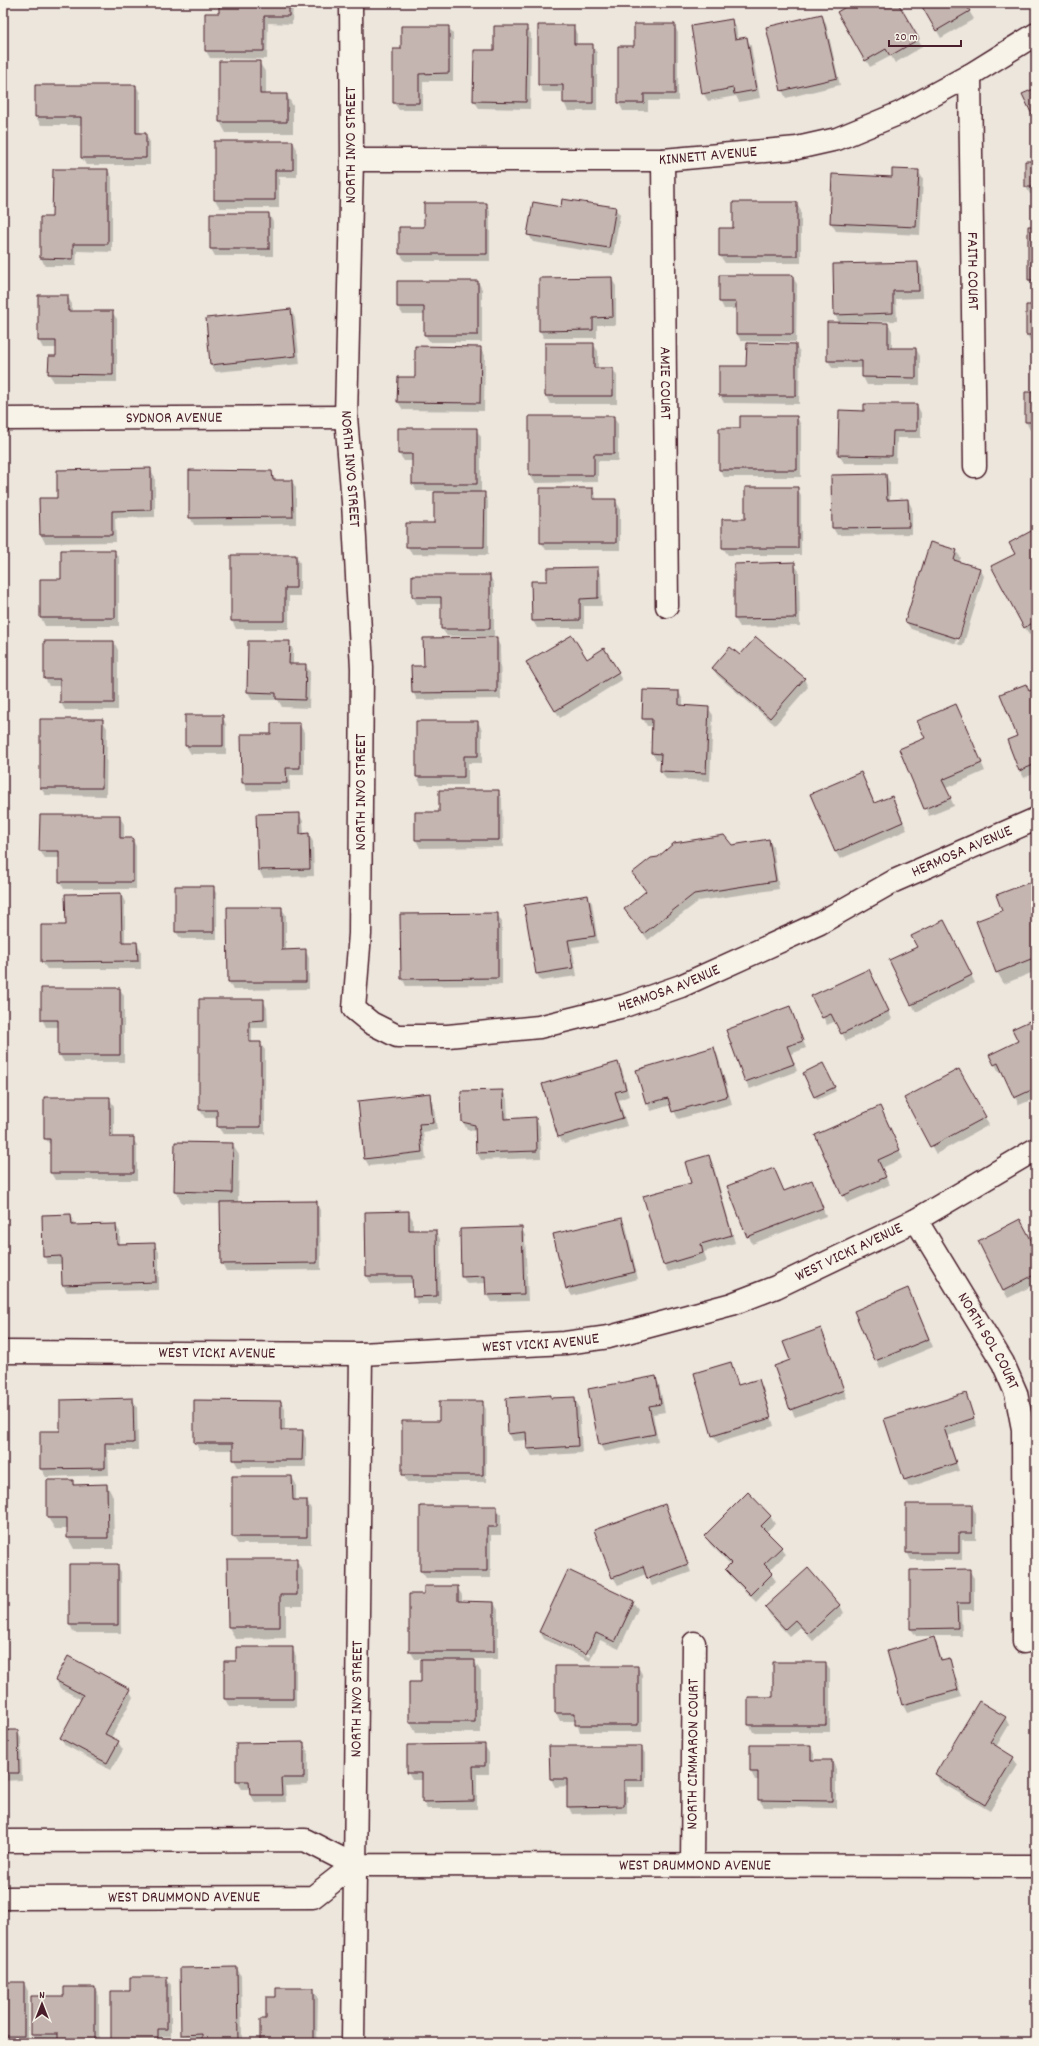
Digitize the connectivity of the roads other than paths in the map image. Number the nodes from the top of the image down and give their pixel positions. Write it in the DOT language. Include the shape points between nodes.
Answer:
graph roads {
  1 [pos="351,3"];
  2 [pos="1036,34"];
  3 [pos="970,75"];
  4 [pos="352,160"];
  5 [pos="663,160"];
  6 [pos="346,417"];
  7 [pos="3,419"];
  8 [pos="975,466"];
  9 [pos="667,606"];
  10 [pos="1036,819"];
  11 [pos="360,934"];
  12 [pos="1036,1149"];
  13 [pos="916,1220"];
  14 [pos="3,1352"];
  15 [pos="361,1354"];
  16 [pos="1024,1642"];
  17 [pos="694,1643"];
  18 [pos="3,1841"];
  19 [pos="354,1866"];
  20 [pos="692,1866"];
  21 [pos="1036,1866"];
  22 [pos="3,1898"];
  23 [pos="353,2043"];
  1 -- 4 [label="street, NORTH INYO STREET"];
  2 -- 3 [label="street, KINNETT AVENUE"];
  3 -- 5 [label="street, KINNETT AVENUE" via="900,113 836,139 797,148"];
  3 -- 8 [label="street, FAITH COURT"];
  4 -- 5 [label="street, KINNETT AVENUE"];
  4 -- 6 [label="street, NORTH INYO STREET"];
  5 -- 9 [label="street, AMIE COURT"];
  6 -- 7 [label="street, SYDNOR AVENUE"];
  6 -- 11 [label="street, NORTH INYO STREET" via="362,668"];
  10 -- 11 [label="street, HERMOSA AVENUE" via="894,881 820,923 680,986 624,1006 540,1027 448,1036 398,1036 384,1030 354,1009"];
  12 -- 13 [label="street, WEST VICKI AVENUE"];
  13 -- 15 [label="street, WEST VICKI AVENUE" via="776,1287 740,1301 609,1337 566,1343"];
  13 -- 16 [label="street, NORTH SOL COURT" via="1003,1363 1016,1393 1023,1429"];
  14 -- 15 [label="street, WEST VICKI AVENUE"];
  15 -- 19 [label="street, NORTH INYO STREET"];
  17 -- 20 [label="street, NORTH CIMMARON COURT"];
  18 -- 19 [label="street, WEST DRUMMOND AVENUE" via="305,1840"];
  19 -- 20 [label="street, WEST DRUMMOND AVENUE"];
  19 -- 22 [label="street, WEST DRUMMOND AVENUE" via="313,1897"];
  19 -- 23 [label="street, NORTH INYO STREET"];
  20 -- 21 [label="street, WEST DRUMMOND AVENUE"];
}
